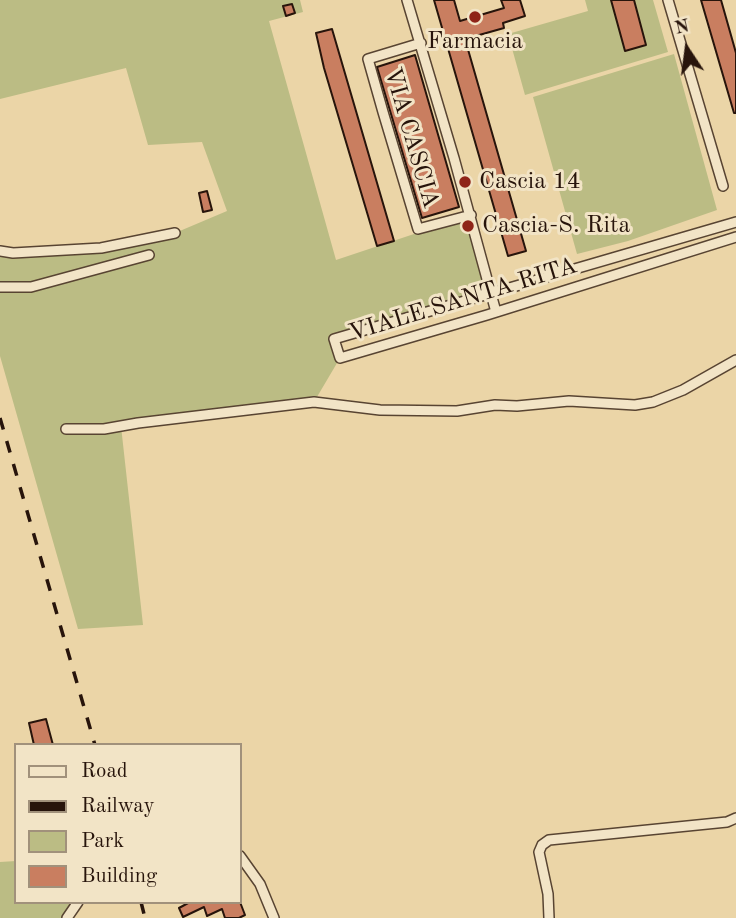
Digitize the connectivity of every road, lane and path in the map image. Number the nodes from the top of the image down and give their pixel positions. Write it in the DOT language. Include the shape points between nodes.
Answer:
graph roads {
  1 [pos="407,0"];
  2 [pos="668,0"];
  3 [pos="421,43"];
  4 [pos="723,186"];
  5 [pos="471,215"];
  6 [pos="736,222"];
  7 [pos="175,233"];
  8 [pos="736,237"];
  9 [pos="650,247"];
  10 [pos="0,251"];
  11 [pos="149,255"];
  12 [pos="654,262"];
  13 [pos="0,287"];
  14 [pos="491,295"];
  15 [pos="496,312"];
  16 [pos="736,360"];
  17 [pos="66,429"];
  18 [pos="736,818"];
  19 [pos="242,859"];
  20 [pos="274,918"];
  21 [pos="549,918"];
  1 -- 3 [label="street, VIA CASCIA"];
  2 -- 4 [label="street"];
  3 -- 5 [label="street, VIA CASCIA"];
  3 -- 5 [label="street, VIA CASCIA" via="368,59 383,112 418,229"];
  5 -- 14 [label="street, VIA CASCIA"];
  6 -- 9 [label="street, VIALE SANTA RITA"];
  7 -- 10 [label="street" via="101,248"];
  8 -- 12 [label="street, VIALE SANTA RITA"];
  9 -- 12 [label="street"];
  9 -- 14 [label="street, VIALE SANTA RITA"];
  11 -- 13 [label="street" via="31,287"];
  12 -- 15 [label="street, VIALE SANTA RITA"];
  14 -- 15 [label="street, VIA CASCIA"];
  14 -- 15 [label="street, VIALE SANTA RITA" via="334,339 340,358"];
  16 -- 17 [label="street" via="683,390 635,404 569,401 449,411 380,410 314,402 104,429"];
  18 -- 21 [label="street" via="549,840 539,852"];
  19 -- 20 [label="street" via="260,884"];
}
